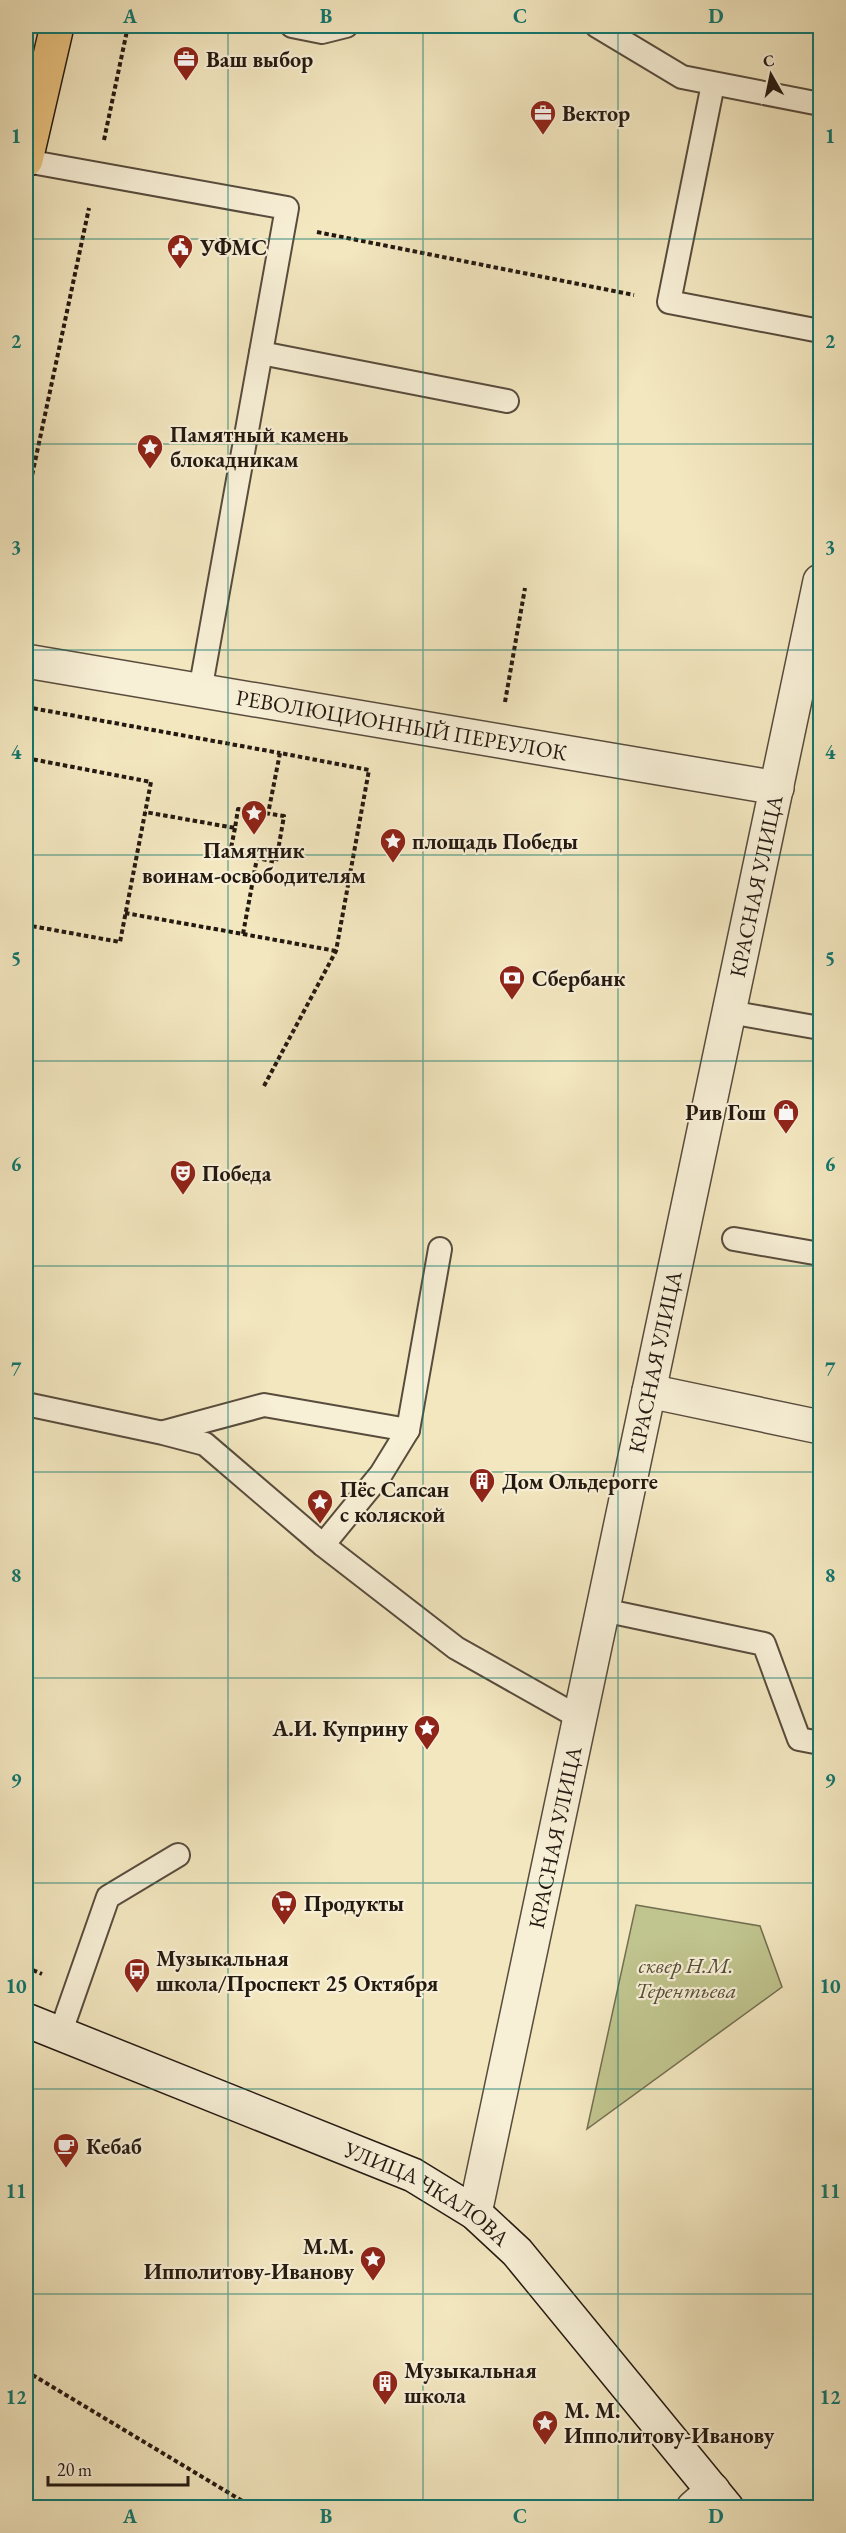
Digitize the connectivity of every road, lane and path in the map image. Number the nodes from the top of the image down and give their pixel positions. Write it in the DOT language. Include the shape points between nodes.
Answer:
graph roads {
  1 [pos="57,26"];
  2 [pos="128,26"];
  3 [pos="292,26"];
  4 [pos="346,26"];
  5 [pos="597,26"];
  6 [pos="712,84"];
  7 [pos="820,104"];
  8 [pos="26,160"];
  9 [pos="96,173"];
  10 [pos="284,226"];
  11 [pos="669,302"];
  12 [pos="820,331"];
  13 [pos="261,353"];
  14 [pos="507,401"];
  15 [pos="26,504"];
  16 [pos="820,581"];
  17 [pos="525,588"];
  18 [pos="26,661"];
  19 [pos="200,691"];
  20 [pos="26,707"];
  21 [pos="499,741"];
  22 [pos="280,753"];
  23 [pos="26,758"];
  24 [pos="777,788"];
  25 [pos="145,812"];
  26 [pos="268,814"];
  27 [pos="235,828"];
  28 [pos="257,858"];
  29 [pos="125,913"];
  30 [pos="26,925"];
  31 [pos="243,934"];
  32 [pos="336,951"];
  33 [pos="729,1012"];
  34 [pos="820,1028"];
  35 [pos="264,1086"];
  36 [pos="734,1239"];
  37 [pos="440,1249"];
  38 [pos="820,1254"];
  39 [pos="649,1391"];
  40 [pos="26,1404"];
  41 [pos="820,1427"];
  42 [pos="408,1430"];
  43 [pos="163,1432"];
  44 [pos="323,1545"];
  45 [pos="603,1610"];
  46 [pos="580,1718"];
  47 [pos="820,1743"];
  48 [pos="178,1855"];
  49 [pos="26,2020"];
  50 [pos="60,2034"];
  51 [pos="475,2213"];
  52 [pos="26,2371"];
  53 [pos="711,2502"];
  54 [pos="255,2508"];
  1 -- 8 [label="main road"];
  2 -- 9 [label="path"];
  3 -- 4 [label="lane" via="322,32"];
  5 -- 6 [label="lane" via="682,77"];
  6 -- 7 [label="lane"];
  6 -- 11 [label="lane"];
  8 -- 9 [label="lane"];
  9 -- 10 [label="lane" via="287,208"];
  9 -- 15 [label="path"];
  10 -- 11 [label="path"];
  10 -- 13 [label="lane"];
  11 -- 12 [label="lane"];
  13 -- 14 [label="lane"];
  13 -- 19 [label="lane"];
  16 -- 24 [label="street, КРАСНАЯ УЛИЦА"];
  17 -- 21 [label="path"];
  18 -- 19 [label="street, РЕВОЛЮЦИОННЫЙ ПЕРЕУЛОК"];
  19 -- 21 [label="street, РЕВОЛЮЦИОННЫЙ ПЕРЕУЛОК"];
  20 -- 22 [label="path"];
  21 -- 24 [label="street, РЕВОЛЮЦИОННЫЙ ПЕРЕУЛОК"];
  22 -- 26 [label="path"];
  22 -- 32 [label="path" via="369,770"];
  23 -- 25 [label="path" via="151,782"];
  24 -- 33 [label="street, КРАСНАЯ УЛИЦА"];
  25 -- 27 [label="path"];
  25 -- 29 [label="path"];
  26 -- 27 [label="path" via="238,808"];
  26 -- 28 [label="path" via="284,816 276,862"];
  27 -- 28 [label="path" via="230,853"];
  28 -- 31 [label="path"];
  29 -- 30 [label="path" via="120,942"];
  29 -- 31 [label="path"];
  31 -- 32 [label="path"];
  32 -- 35 [label="path"];
  33 -- 34 [label="lane"];
  33 -- 39 [label="street, КРАСНАЯ УЛИЦА"];
  36 -- 38 [label="lane"];
  37 -- 42 [label="lane"];
  39 -- 41 [label="street"];
  39 -- 45 [label="street, КРАСНАЯ УЛИЦА"];
  40 -- 43 [label="lane"];
  42 -- 43 [label="lane" via="264,1405"];
  42 -- 44 [label="lane" via="381,1474"];
  43 -- 44 [label="lane" via="205,1444"];
  44 -- 46 [label="lane" via="456,1648"];
  45 -- 46 [label="street, КРАСНАЯ УЛИЦА"];
  45 -- 47 [label="lane" via="765,1644 799,1739"];
  46 -- 51 [label="street, КРАСНАЯ УЛИЦА"];
  48 -- 50 [label="lane" via="108,1897"];
  49 -- 50 [label="street, УЛИЦА ЧКАЛОВА"];
  50 -- 51 [label="street, УЛИЦА ЧКАЛОВА" via="413,2175"];
  51 -- 53 [label="street, УЛИЦА ЧКАЛОВА" via="518,2252"];
  52 -- 54 [label="path"];
}
